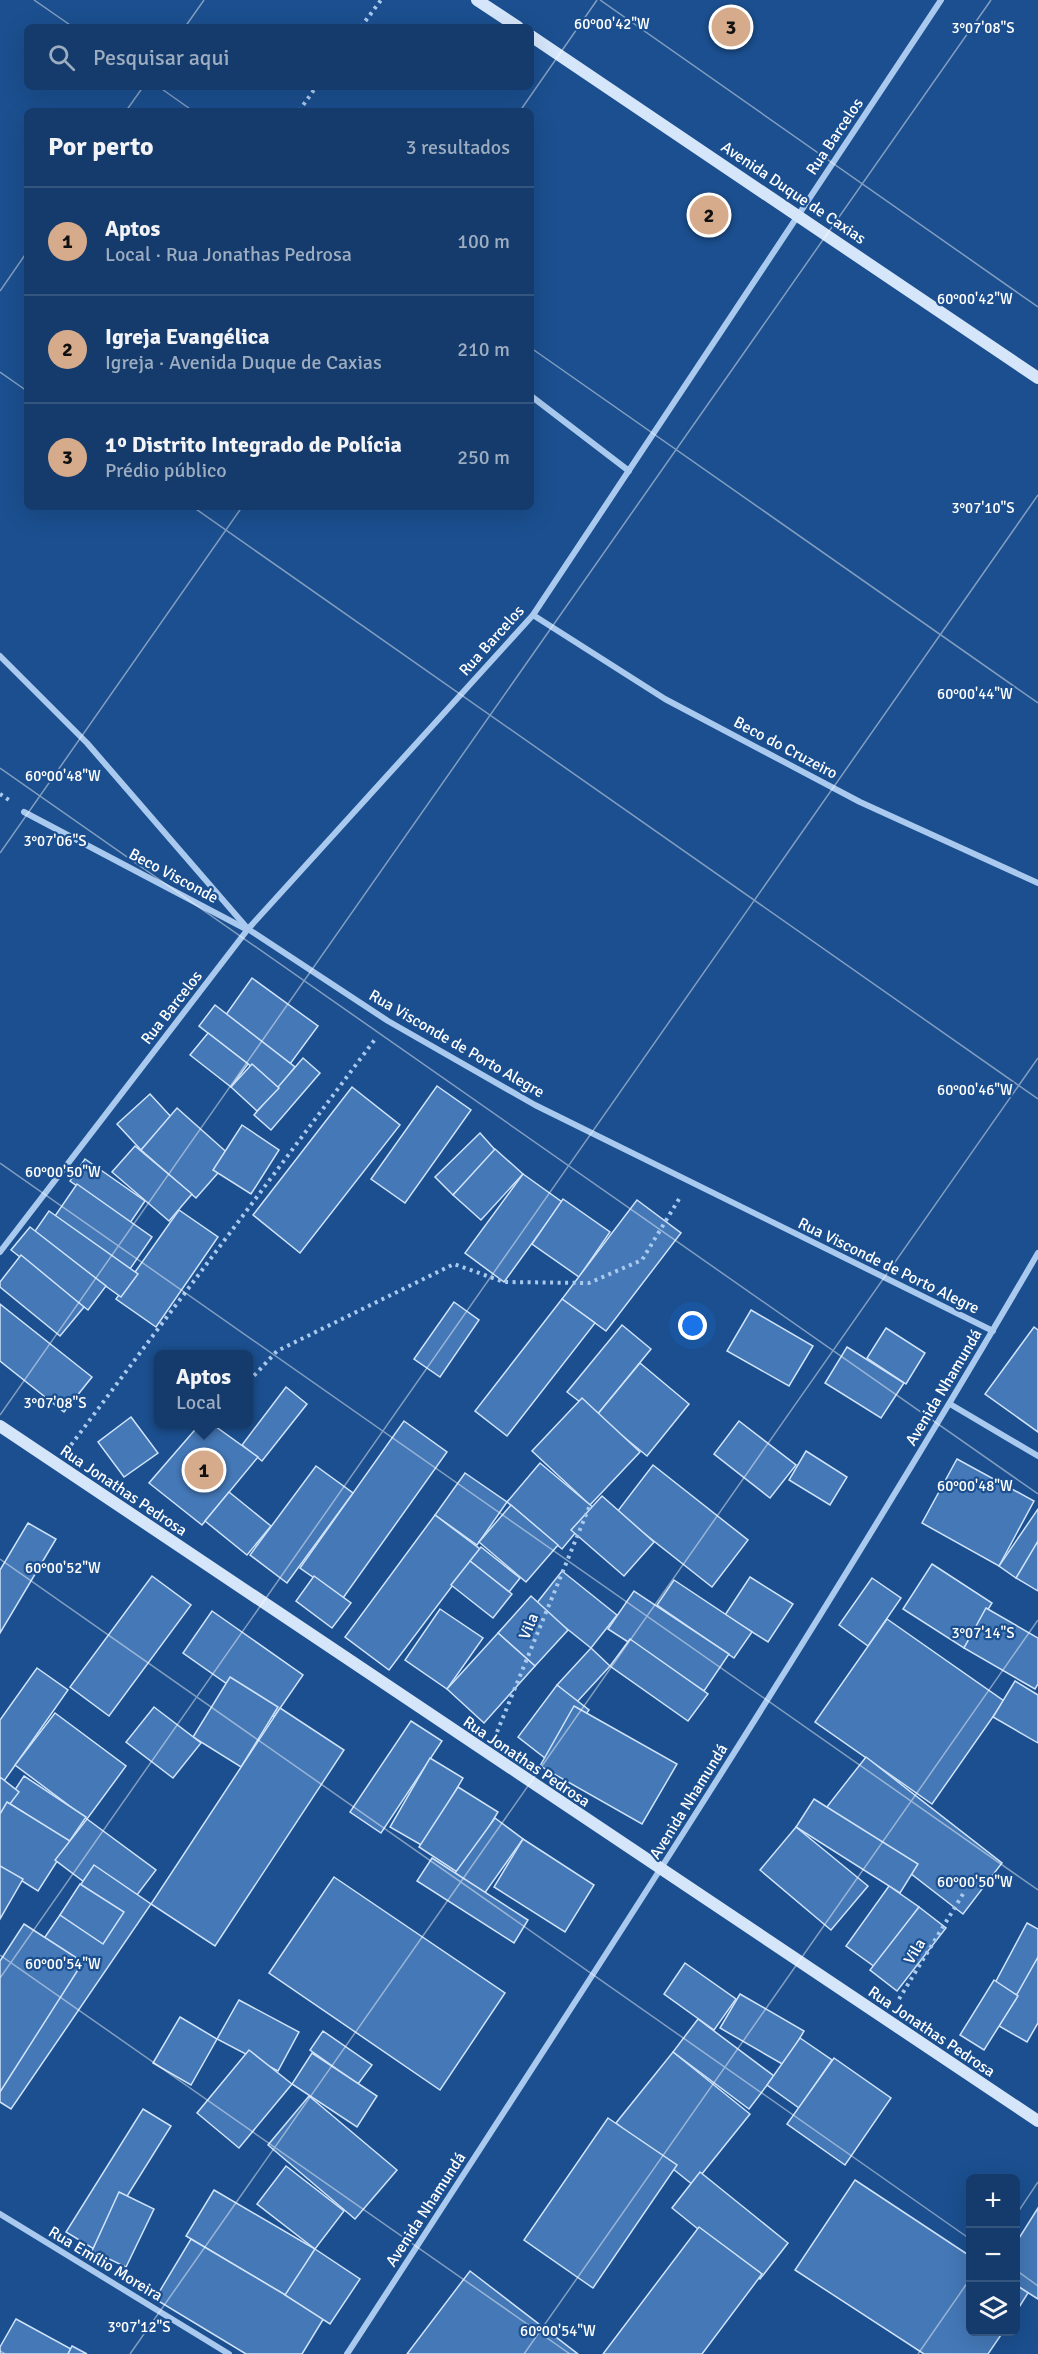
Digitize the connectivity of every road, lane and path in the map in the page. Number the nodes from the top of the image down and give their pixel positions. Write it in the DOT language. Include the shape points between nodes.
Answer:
graph roads {
  1 [pos="381,0"];
  2 [pos="477,0"];
  3 [pos="941,0"];
  4 [pos="363,24"];
  5 [pos="513,24"];
  6 [pos="534,38"];
  7 [pos="314,90"];
  8 [pos="301,108"];
  9 [pos="798,214"];
  10 [pos="1038,378"];
  11 [pos="534,398"];
  12 [pos="628,471"];
  13 [pos="533,615"];
  14 [pos="0,656"];
  15 [pos="24,812"];
  16 [pos="1038,883"];
  17 [pos="248,929"];
  18 [pos="388,1021"];
  19 [pos="690,1180"];
  20 [pos="0,1252"];
  21 [pos="1038,1253"];
  22 [pos="993,1331"];
  23 [pos="253,1377"];
  24 [pos="950,1404"];
  25 [pos="0,1426"];
  26 [pos="1038,1456"];
  27 [pos="56,1465"];
  28 [pos="590,1505"];
  29 [pos="488,1755"];
  30 [pos="661,1870"];
  31 [pos="963,1894"];
  32 [pos="886,2020"];
  33 [pos="1038,2121"];
  34 [pos="0,2214"];
  35 [pos="228,2354"];
  36 [pos="347,2354"];
  1 -- 4 [label="path"];
  2 -- 5 [label="street"];
  3 -- 9 [label="street, Rua Barcelos"];
  6 -- 9 [label="street, Avenida Duque de Caxias"];
  7 -- 8 [label="path"];
  9 -- 10 [label="street, Avenida Duque de Caxias"];
  9 -- 12 [label="street, Rua Barcelos"];
  11 -- 12 [label="street"];
  12 -- 13 [label="street, Rua Barcelos"];
  13 -- 16 [label="street, Beco do Cruzeiro" via="665,699 860,802"];
  13 -- 17 [label="street, Rua Barcelos"];
  14 -- 17 [label="street, Rua Visconde de Porto Alegre" via="87,743"];
  15 -- 17 [label="street, Beco Visconde"];
  17 -- 18 [label="street, Rua Visconde de Porto Alegre"];
  17 -- 20 [label="street, Rua Barcelos"];
  18 -- 19 [label="street, Rua Visconde de Porto Alegre" via="535,1105"];
  18 -- 27 [label="path"];
  19 -- 22 [label="street, Rua Visconde de Porto Alegre"];
  19 -- 23 [label="path" via="642,1260 589,1282 504,1282 454,1264 277,1351"];
  21 -- 22 [label="street, Avenida Nhamundá"];
  22 -- 24 [label="street, Avenida Nhamundá"];
  24 -- 26 [label="street"];
  24 -- 30 [label="street, Avenida Nhamundá"];
  25 -- 27 [label="street, Rua Jonathas Pedrosa"];
  27 -- 29 [label="street, Rua Jonathas Pedrosa"];
  28 -- 29 [label="path, Vila"];
  29 -- 30 [label="street, Rua Jonathas Pedrosa"];
  30 -- 32 [label="street, Rua Jonathas Pedrosa"];
  30 -- 36 [label="street, Avenida Nhamundá"];
  31 -- 32 [label="path, Vila"];
  32 -- 33 [label="street, Rua Jonathas Pedrosa"];
  34 -- 35 [label="street, Rua Emílio Moreira"];
}
